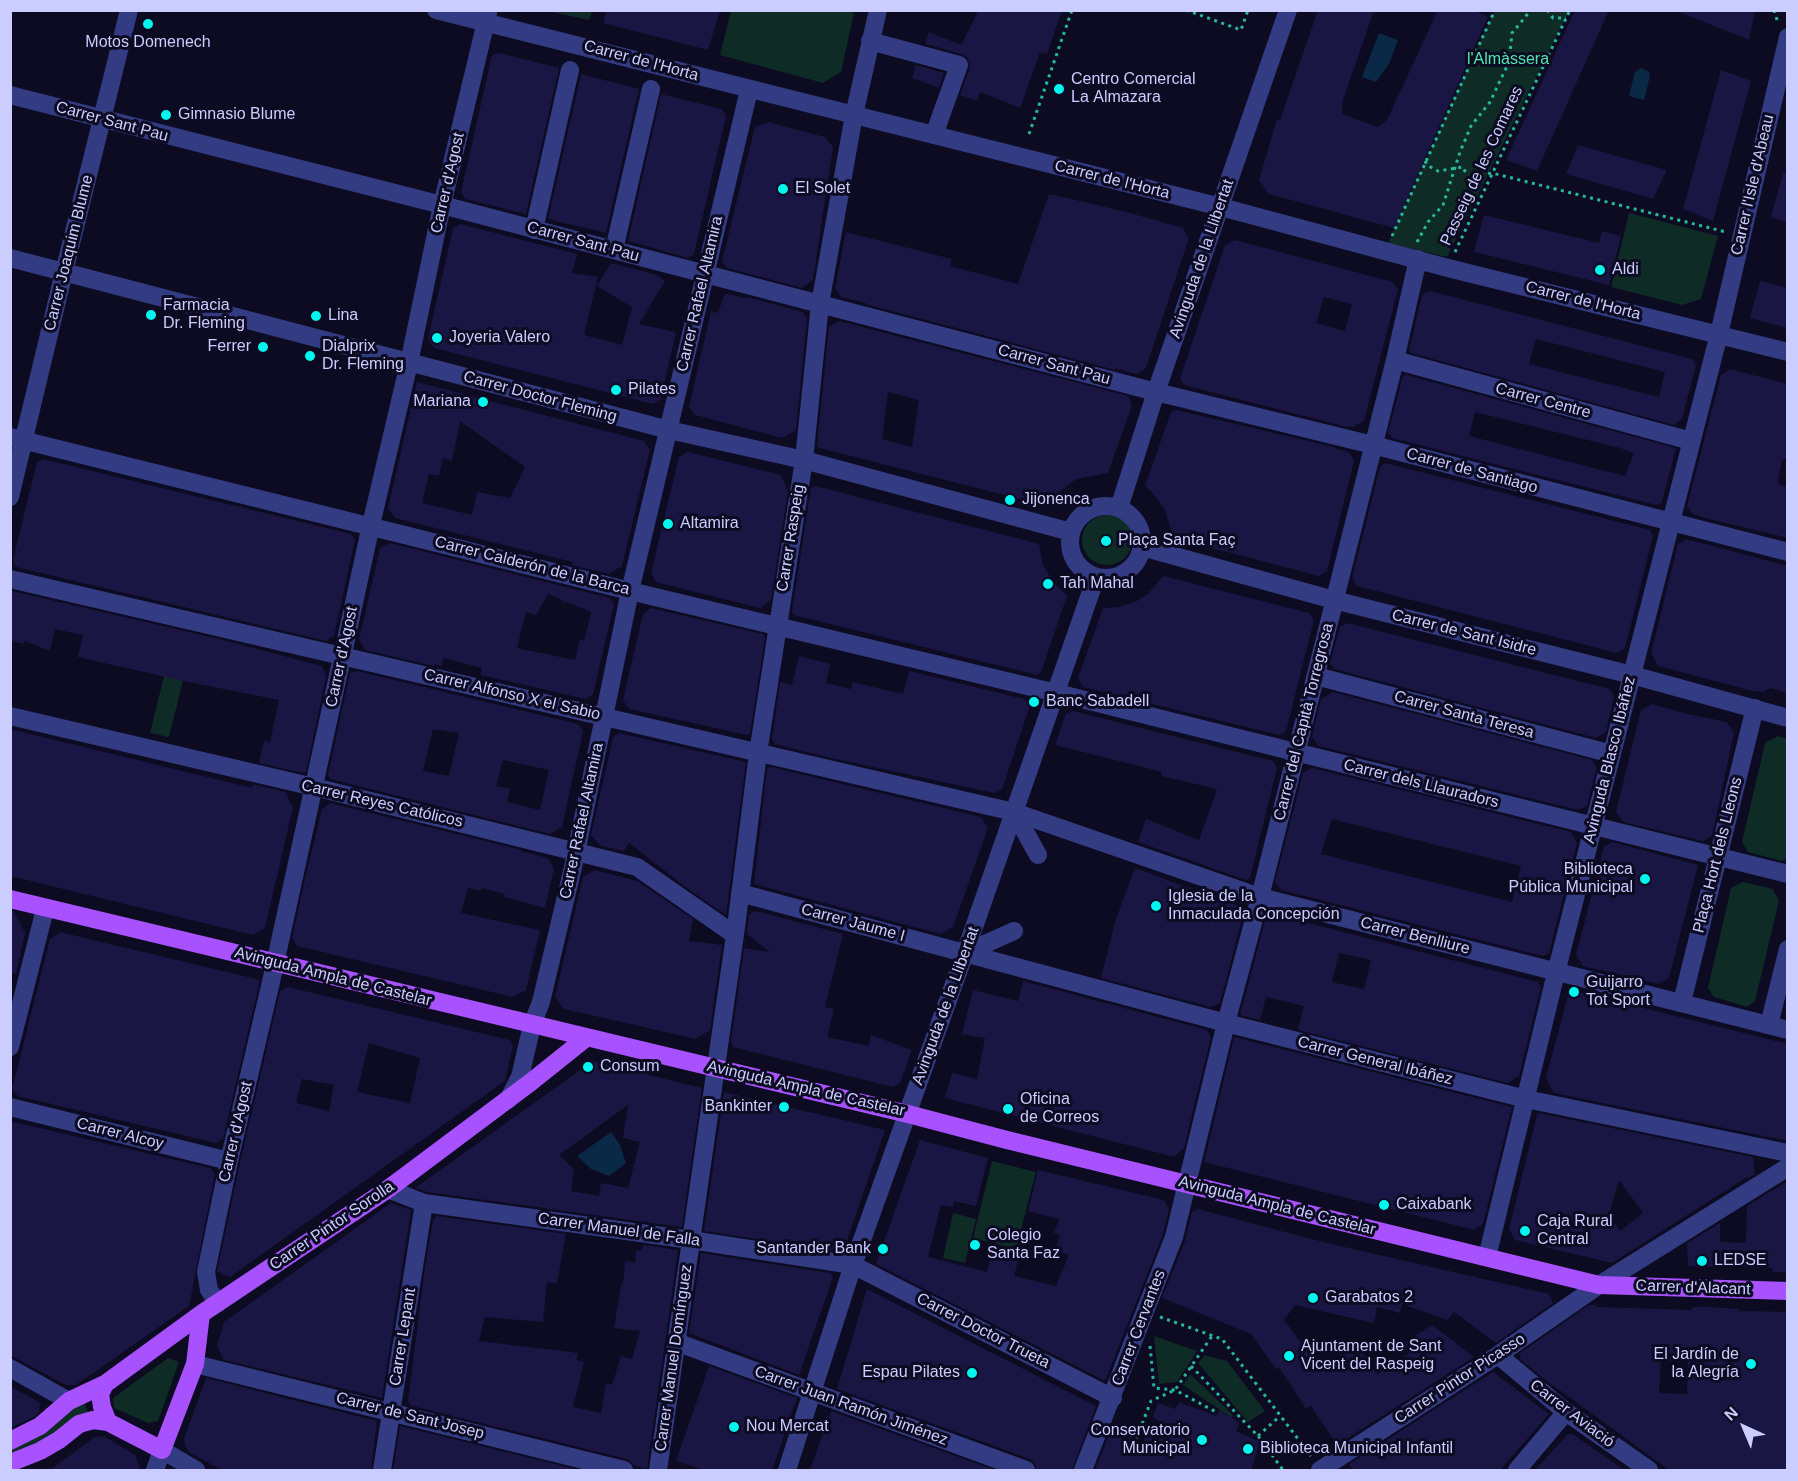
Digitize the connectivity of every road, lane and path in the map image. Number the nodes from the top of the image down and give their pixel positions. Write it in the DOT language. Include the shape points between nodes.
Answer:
graph roads {
  1 [pos="129,10"];
  2 [pos="436,10"];
  3 [pos="878,10"];
  4 [pos="1072,10"];
  5 [pos="1186,10"];
  6 [pos="1248,10"];
  7 [pos="1288,10"];
  8 [pos="1495,10"];
  9 [pos="1531,10"];
  10 [pos="1547,10"];
  11 [pos="1570,10"];
  12 [pos="1774,10"];
  13 [pos="488,17"];
  14 [pos="1566,18"];
  15 [pos="1783,30"];
  16 [pos="870,41"];
  17 [pos="570,70"];
  18 [pos="651,89"];
  19 [pos="748,90"];
  20 [pos="10,95"];
  21 [pos="854,115"];
  22 [pos="103,120"];
  23 [pos="1029,134"];
  24 [pos="934,135"];
  25 [pos="1425,161"];
  26 [pos="1455,167"];
  27 [pos="1492,173"];
  28 [pos="442,205"];
  29 [pos="1221,207"];
  30 [pos="534,230"];
  31 [pos="1741,236"];
  32 [pos="614,250"];
  33 [pos="1383,251"];
  34 [pos="10,258"];
  35 [pos="1433,263"];
  36 [pos="63,272"];
  37 [pos="704,274"];
  38 [pos="820,304"];
  39 [pos="1719,334"];
  40 [pos="1788,352"];
  41 [pos="1395,360"];
  42 [pos="409,363"];
  43 [pos="1156,392"];
  44 [pos="669,430"];
  45 [pos="17,438"];
  46 [pos="1691,441"];
  47 [pos="1373,445"];
  48 [pos="804,460"];
  49 [pos="10,497"];
  50 [pos="1119,508"];
  51 [pos="1670,522"];
  52 [pos="371,525"];
  53 [pos="1071,532"];
  54 [pos="1142,547"];
  55 [pos="1788,552"];
  56 [pos="1096,577"];
  57 [pos="10,579"];
  58 [pos="630,591"];
  59 [pos="1334,600"];
  60 [pos="777,626"];
  61 [pos="342,656"];
  62 [pos="1632,675"];
  63 [pos="1316,676"];
  64 [pos="1055,692"];
  65 [pos="1755,708"];
  66 [pos="10,716"];
  67 [pos="604,716"];
  68 [pos="1788,718"];
  69 [pos="758,753"];
  70 [pos="1296,753"];
  71 [pos="1612,754"];
  72 [pos="314,787"];
  73 [pos="1014,812"];
  74 [pos="1593,827"];
  75 [pos="575,850"];
  76 [pos="1038,855"];
  77 [pos="1719,856"];
  78 [pos="1788,874"];
  79 [pos="740,893"];
  80 [pos="1260,897"];
  81 [pos="10,899"];
  82 [pos="45,909"];
  83 [pos="1014,931"];
  84 [pos="735,935"];
  85 [pos="1788,949"];
  86 [pos="965,953"];
  87 [pos="274,962"];
  88 [pos="1556,973"];
  89 [pos="1682,1002"];
  90 [pos="1226,1023"];
  91 [pos="532,1025"];
  92 [pos="1769,1025"];
  93 [pos="1788,1030"];
  94 [pos="586,1038"];
  95 [pos="10,1047"];
  96 [pos="716,1068"];
  97 [pos="1526,1099"];
  98 [pos="508,1100"];
  99 [pos="10,1107"];
  100 [pos="908,1114"];
  101 [pos="1788,1153"];
  102 [pos="229,1161"];
  103 [pos="1788,1167"];
  104 [pos="1188,1184"];
  105 [pos="388,1189"];
  106 [pos="424,1203"];
  107 [pos="691,1240"];
  108 [pos="1487,1257"];
  109 [pos="853,1265"];
  110 [pos="1599,1285"];
  111 [pos="1788,1291"];
  112 [pos="218,1303"];
  113 [pos="1145,1311"];
  114 [pos="201,1314"];
  115 [pos="1212,1336"];
  116 [pos="166,1341"];
  117 [pos="1150,1341"];
  118 [pos="675,1342"];
  119 [pos="1497,1355"];
  120 [pos="195,1364"];
  121 [pos="1191,1366"];
  122 [pos="10,1368"];
  123 [pos="105,1384"];
  124 [pos="1175,1390"];
  125 [pos="813,1392"];
  126 [pos="1113,1398"];
  127 [pos="69,1401"];
  128 [pos="391,1411"];
  129 [pos="1566,1412"];
  130 [pos="1218,1413"];
  131 [pos="1280,1416"];
  132 [pos="108,1422"];
  133 [pos="1103,1424"];
  134 [pos="1258,1436"];
  135 [pos="10,1441"];
  136 [pos="162,1450"];
  137 [pos="10,1463"];
  138 [pos="155,1470"];
  139 [pos="196,1470"];
  140 [pos="382,1470"];
  141 [pos="624,1470"];
  142 [pos="658,1470"];
  143 [pos="787,1470"];
  144 [pos="1026,1470"];
  145 [pos="1083,1470"];
  146 [pos="1283,1470"];
  147 [pos="1321,1470"];
  148 [pos="1517,1470"];
  149 [pos="1649,1470"];
  1 -- 22 [label="street, Carrer Joaquim Blume"];
  2 -- 13 [label="street, Carrer de l'Horta"];
  3 -- 16 [label="street, Carrer Raspeig"];
  4 -- 23 [label="path"];
  5 -- 6 [label="path" via="1241,30"];
  7 -- 29 [label="street, Avinguda de la Llibertat"];
  8 -- 25 [label="path"];
  9 -- 26 [label="path, Passeig de les Comares" via="1512,33 1509,63 1490,102 1471,126"];
  10 -- 14 [label="path" via="1553,18"];
  11 -- 14 [label="path, Passeig de les Comares"];
  12 -- 15 [label="path"];
  13 -- 19 [label="street, Carrer de l'Horta"];
  13 -- 28 [label="street, Carrer d'Agost"];
  14 -- 27 [label="path, Passeig de les Comares"];
  15 -- 31 [label="street, Carrer l'Isle d'Abeau"];
  16 -- 21 [label="street, Carrer Raspeig"];
  16 -- 24 [label="street" via="959,65"];
  17 -- 30 [label="street"];
  18 -- 32 [label="street"];
  19 -- 21 [label="street, Carrer de l'Horta"];
  19 -- 37 [label="street, Carrer Rafael Altamira"];
  20 -- 22 [label="street, Carrer Sant Pau"];
  21 -- 24 [label="street, Carrer de l'Horta"];
  21 -- 38 [label="street, Carrer Raspeig"];
  22 -- 28 [label="street, Carrer Sant Pau"];
  22 -- 36 [label="street, Carrer Joaquim Blume"];
  24 -- 29 [label="street, Carrer de l'Horta"];
  25 -- 26 [label="path" via="1438,171"];
  25 -- 33 [label="path"];
  26 -- 27 [label="path" via="1463,167 1468,178"];
  26 -- 35 [label="path, Passeig de les Comares" via="1443,205 1428,222 1414,249"];
  27 -- 31 [label="path"];
  27 -- 35 [label="path, Passeig de les Comares"];
  28 -- 30 [label="street, Carrer Sant Pau"];
  28 -- 42 [label="street, Carrer d'Agost"];
  29 -- 33 [label="street, Carrer de l'Horta"];
  29 -- 43 [label="street, Avinguda de la Llibertat"];
  30 -- 32 [label="street, Carrer Sant Pau"];
  31 -- 39 [label="street, Carrer l'Isle d'Abeau"];
  32 -- 37 [label="street, Carrer Sant Pau"];
  33 -- 35 [label="street, Carrer de l'Horta"];
  34 -- 36 [label="street, Carrer Doctor Fleming"];
  35 -- 39 [label="street, Carrer de l'Horta"];
  35 -- 41 [label="street, Carrer del Capità Torregrosa"];
  36 -- 42 [label="street, Carrer Doctor Fleming"];
  36 -- 45 [label="street, Carrer Joaquim Blume"];
  37 -- 38 [label="street, Carrer Sant Pau"];
  37 -- 44 [label="street, Carrer Rafael Altamira"];
  38 -- 43 [label="street, Carrer Sant Pau"];
  38 -- 48 [label="street, Carrer Raspeig"];
  39 -- 40 [label="street, Carrer de l'Horta"];
  39 -- 46 [label="street, Avinguda Blasco Ibáñez"];
  41 -- 46 [label="street, Carrer Centre"];
  41 -- 47 [label="street, Carrer del Capità Torregrosa"];
  42 -- 44 [label="street, Carrer Doctor Fleming"];
  42 -- 52 [label="street, Carrer d'Agost"];
  43 -- 47 [label="street, Carrer de Santiago"];
  43 -- 50 [label="street, Avinguda de la Llibertat"];
  44 -- 48 [label="street, Carrer Doctor Fleming"];
  44 -- 58 [label="street, Carrer Rafael Altamira"];
  45 -- 49 [label="street, Carrer Joaquim Blume"];
  45 -- 52 [label="street, Carrer Calderón de la Barca"];
  46 -- 51 [label="street, Avinguda Blasco Ibáñez"];
  47 -- 51 [label="street, Carrer de Santiago"];
  47 -- 59 [label="street, Carrer del Capità Torregrosa"];
  48 -- 53 [label="street, Carrer Doctor Fleming"];
  48 -- 60 [label="street, Carrer Raspeig"];
  50 -- 53 [label="street" via="1095,507 1076,521"];
  50 -- 54 [label="street" via="1137,523"];
  51 -- 55 [label="street, Carrer de Santiago"];
  51 -- 62 [label="street, Avinguda Blasco Ibáñez"];
  52 -- 58 [label="street, Carrer Calderón de la Barca"];
  52 -- 61 [label="street, Carrer d'Agost"];
  53 -- 56 [label="street" via="1072,554 1077,564"];
  54 -- 56 [label="street" via="1125,572 1111,578"];
  54 -- 59 [label="street, Carrer de Sant Isidre"];
  56 -- 64 [label="street, Avinguda de la Llibertat"];
  57 -- 61 [label="street, Carrer Alfonso X el Sabio"];
  58 -- 60 [label="street, Carrer Calderón de la Barca"];
  58 -- 67 [label="street, Carrer Rafael Altamira"];
  59 -- 62 [label="street, Carrer de Sant Isidre"];
  59 -- 63 [label="street, Carrer del Capità Torregrosa"];
  60 -- 64 [label="street, Carrer Calderón de la Barca"];
  60 -- 69 [label="street, Carrer Raspeig"];
  61 -- 67 [label="street, Carrer Alfonso X el Sabio"];
  61 -- 72 [label="street, Carrer d'Agost"];
  62 -- 65 [label="street, Carrer de Sant Isidre"];
  62 -- 71 [label="street, Avinguda Blasco Ibáñez"];
  63 -- 70 [label="street, Carrer del Capità Torregrosa"];
  63 -- 71 [label="street, Carrer Santa Teresa"];
  64 -- 70 [label="street, Carrer dels Llauradors"];
  64 -- 73 [label="street, Avinguda de la Llibertat" via="1042,758 1033,784"];
  65 -- 68 [label="street, Carrer de Sant Isidre"];
  65 -- 77 [label="street, Plaça Hort dels Lleons"];
  66 -- 72 [label="street, Carrer Reyes Católicos"];
  67 -- 69 [label="street, Carrer Alfonso X el Sabio"];
  67 -- 75 [label="street, Carrer Rafael Altamira"];
  69 -- 73 [label="street, Carrer Alfonso X el Sabio"];
  69 -- 79 [label="street, Carrer Raspeig"];
  70 -- 74 [label="street, Carrer dels Llauradors"];
  70 -- 80 [label="street, Carrer del Capità Torregrosa"];
  71 -- 74 [label="street, Avinguda Blasco Ibáñez"];
  72 -- 75 [label="street, Carrer Reyes Católicos"];
  72 -- 87 [label="street, Carrer d'Agost"];
  73 -- 76 [label="street"];
  73 -- 80 [label="street, Carrer Benlliure"];
  73 -- 86 [label="street, Avinguda de la Llibertat"];
  74 -- 77 [label="street, Carrer dels Llauradors"];
  74 -- 88 [label="street, Avinguda Blasco Ibáñez"];
  75 -- 84 [label="street, Carrer Reyes Católicos" via="637,867"];
  75 -- 91 [label="street, Carrer Rafael Altamira" via="541,1002"];
  77 -- 78 [label="street, Carrer dels Llauradors"];
  77 -- 89 [label="street, Plaça Hort dels Lleons"];
  79 -- 84 [label="street, Carrer Raspeig"];
  79 -- 86 [label="street, Carrer Jaume I"];
  80 -- 88 [label="street, Carrer Benlliure"];
  80 -- 90 [label="street, Carrer del Capità Torregrosa"];
  81 -- 82 [label="main road, Avinguda Ampla de Castelar"];
  82 -- 87 [label="main road, Avinguda Ampla de Castelar"];
  82 -- 95 [label="street"];
  83 -- 86 [label="street"];
  84 -- 96 [label="street, Carrer Raspeig"];
  85 -- 92 [label="street"];
  86 -- 90 [label="street, Carrer General Ibáñez"];
  86 -- 100 [label="street, Avinguda de la Llibertat"];
  87 -- 91 [label="main road, Avinguda Ampla de Castelar"];
  87 -- 102 [label="street, Carrer d'Agost"];
  88 -- 89 [label="street, Carrer Benlliure"];
  88 -- 97 [label="street, Avinguda Blasco Ibáñez"];
  89 -- 92 [label="street, Carrer Benlliure"];
  90 -- 97 [label="street, Carrer General Ibáñez"];
  90 -- 104 [label="street, Carrer del Capità Torregrosa"];
  91 -- 94 [label="main road, Avinguda Ampla de Castelar"];
  91 -- 98 [label="street, Carrer Rafael Altamira" via="520,1077"];
  92 -- 93 [label="street, Carrer Benlliure"];
  94 -- 96 [label="main road, Avinguda Ampla de Castelar"];
  94 -- 98 [label="main road, Carrer Pintor Sorolla"];
  96 -- 100 [label="main road, Avinguda Ampla de Castelar"];
  96 -- 107 [label="street, Carrer Manuel Domínguez"];
  97 -- 101 [label="street, Carrer General Ibáñez"];
  97 -- 108 [label="street, Avinguda Blasco Ibáñez"];
  98 -- 105 [label="main road, Carrer Pintor Sorolla"];
  99 -- 102 [label="street, Carrer Alcoy"];
  100 -- 104 [label="main road, Avinguda Ampla de Castelar"];
  100 -- 109 [label="street, Avinguda de la Llibertat"];
  102 -- 112 [label="street, Carrer d'Agost" via="206,1272 209,1290"];
  103 -- 110 [label="street, Carrer Pintor Picasso"];
  104 -- 108 [label="main road, Avinguda Ampla de Castelar"];
  104 -- 113 [label="street, Carrer Cervantes" via="1174,1237"];
  105 -- 106 [label="street, Carrer Manuel de Falla"];
  105 -- 112 [label="main road, Carrer Pintor Sorolla"];
  106 -- 107 [label="street, Carrer Manuel de Falla"];
  106 -- 128 [label="street, Carrer Lepant"];
  107 -- 109 [label="street, Carrer Manuel de Falla"];
  107 -- 118 [label="street, Carrer Manuel Domínguez"];
  108 -- 110 [label="main road, Avinguda Ampla de Castelar"];
  109 -- 125 [label="street, Avinguda de la Llibertat"];
  109 -- 126 [label="street, Carrer Doctor Trueta"];
  110 -- 111 [label="main road, Carrer d'Alacant"];
  110 -- 119 [label="street, Carrer Pintor Picasso"];
  112 -- 114 [label="main road, Carrer Pintor Sorolla"];
  113 -- 115 [label="path"];
  113 -- 126 [label="street, Carrer Cervantes"];
  114 -- 116 [label="main road, Carrer Pintor Sorolla"];
  114 -- 120 [label="main road"];
  115 -- 121 [label="path"];
  115 -- 131 [label="path" via="1222,1339"];
  116 -- 120 [label="main road" via="184,1346"];
  116 -- 123 [label="main road, Carrer Pintor Sorolla"];
  117 -- 124 [label="path" via="1154,1388"];
  118 -- 125 [label="street, Carrer Juan Ramón Jiménez"];
  118 -- 142 [label="street, Carrer Manuel Domínguez"];
  119 -- 129 [label="street, Carrer Aviació"];
  119 -- 147 [label="street, Carrer Pintor Picasso"];
  120 -- 128 [label="street, Carrer de Sant Josep"];
  120 -- 136 [label="main road"];
  121 -- 124 [label="path"];
  121 -- 134 [label="path"];
  122 -- 127 [label="street"];
  123 -- 127 [label="main road, Carrer Pintor Sorolla"];
  123 -- 132 [label="main road" via="100,1395"];
  124 -- 130 [label="path"];
  124 -- 133 [label="path" via="1151,1401 1137,1437"];
  125 -- 143 [label="street, Avinguda de la Llibertat"];
  125 -- 144 [label="street, Carrer Juan Ramón Jiménez"];
  126 -- 133 [label="street, Carrer Cervantes"];
  127 -- 135 [label="main road, Carrer Pintor Sorolla" via="40,1426"];
  128 -- 140 [label="street, Carrer Lepant"];
  128 -- 141 [label="street, Carrer de Sant Josep"];
  129 -- 148 [label="street"];
  129 -- 149 [label="street, Carrer Aviació"];
  131 -- 134 [label="path"];
  131 -- 147 [label="path"];
  132 -- 136 [label="main road"];
  132 -- 137 [label="main road" via="93,1420 79,1424 40,1451"];
  133 -- 145 [label="street, Carrer Cervantes"];
  134 -- 146 [label="path"];
  136 -- 138 [label="street"];
  136 -- 139 [label="street"];
}
